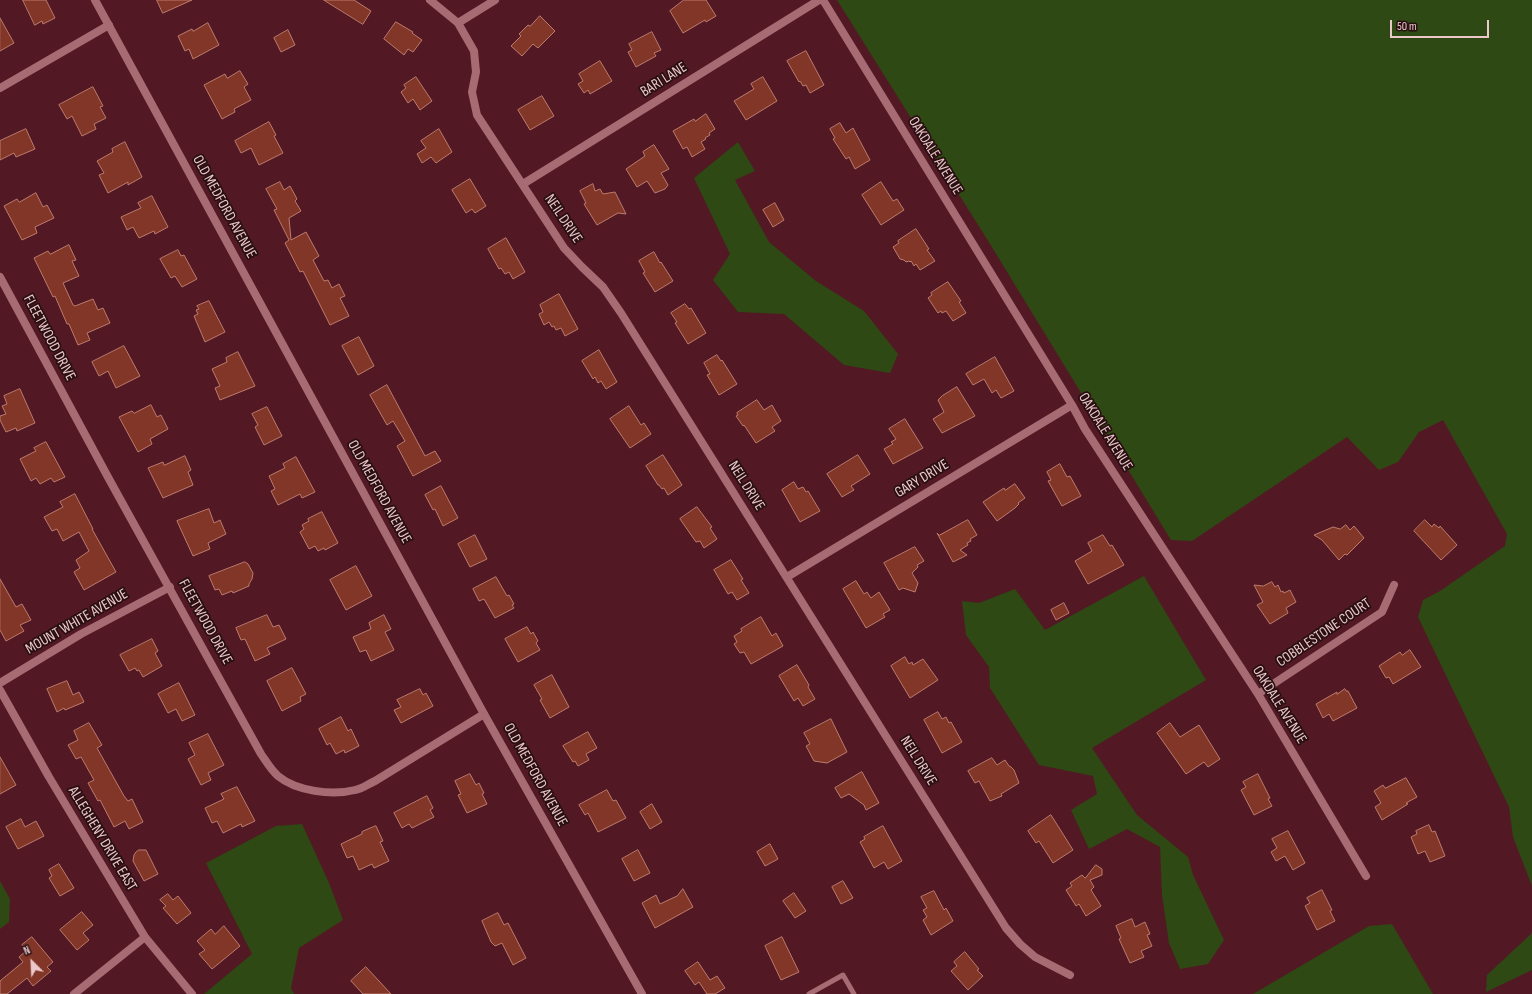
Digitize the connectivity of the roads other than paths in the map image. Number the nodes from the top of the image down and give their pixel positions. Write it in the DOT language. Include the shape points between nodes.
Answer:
graph roads {
  1 [pos="95,0"];
  2 [pos="430,0"];
  3 [pos="494,0"];
  4 [pos="819,0"];
  5 [pos="823,0"];
  6 [pos="458,23"];
  7 [pos="109,25"];
  8 [pos="0,88"];
  9 [pos="523,184"];
  10 [pos="0,277"];
  11 [pos="1072,405"];
  12 [pos="787,577"];
  13 [pos="1394,585"];
  14 [pos="170,587"];
  15 [pos="0,683"];
  16 [pos="0,690"];
  17 [pos="1258,694"];
  18 [pos="484,714"];
  19 [pos="1366,876"];
  20 [pos="145,937"];
  21 [pos="1070,975"];
  22 [pos="74,994"];
  23 [pos="192,994"];
  24 [pos="642,994"];
  25 [pos="810,994"];
  26 [pos="854,994"];
  1 -- 7 [label="street, OLD MEDFORD AVENUE"];
  2 -- 6 [label="street, NEIL DRIVE"];
  3 -- 6 [label="street"];
  4 -- 9 [label="street, BARI LANE"];
  5 -- 11 [label="street, OAKDALE AVENUE"];
  6 -- 9 [label="street, NEIL DRIVE" via="474,51 476,72 472,92 477,115"];
  7 -- 8 [label="street"];
  7 -- 18 [label="street, OLD MEDFORD AVENUE"];
  9 -- 12 [label="street, NEIL DRIVE" via="564,248 603,287"];
  10 -- 14 [label="street, FLEETWOOD DRIVE"];
  11 -- 12 [label="street, GARY DRIVE"];
  11 -- 17 [label="street, OAKDALE AVENUE" via="1085,429"];
  12 -- 21 [label="street, NEIL DRIVE" via="1006,928 1035,957"];
  13 -- 17 [label="street, COBBLESTONE COURT" via="1382,612"];
  14 -- 15 [label="street, MOUNT WHITE AVENUE" via="81,634"];
  14 -- 18 [label="street, FLEETWOOD DRIVE" via="261,754 278,776 294,785 334,794 356,790"];
  16 -- 20 [label="street, ALLEGHENY DRIVE EAST"];
  17 -- 19 [label="street, OAKDALE AVENUE"];
  18 -- 24 [label="street, OLD MEDFORD AVENUE"];
  20 -- 22 [label="street"];
  20 -- 23 [label="street, ALLEGHENY DRIVE EAST"];
  25 -- 26 [label="lane" via="843,975"];
}
